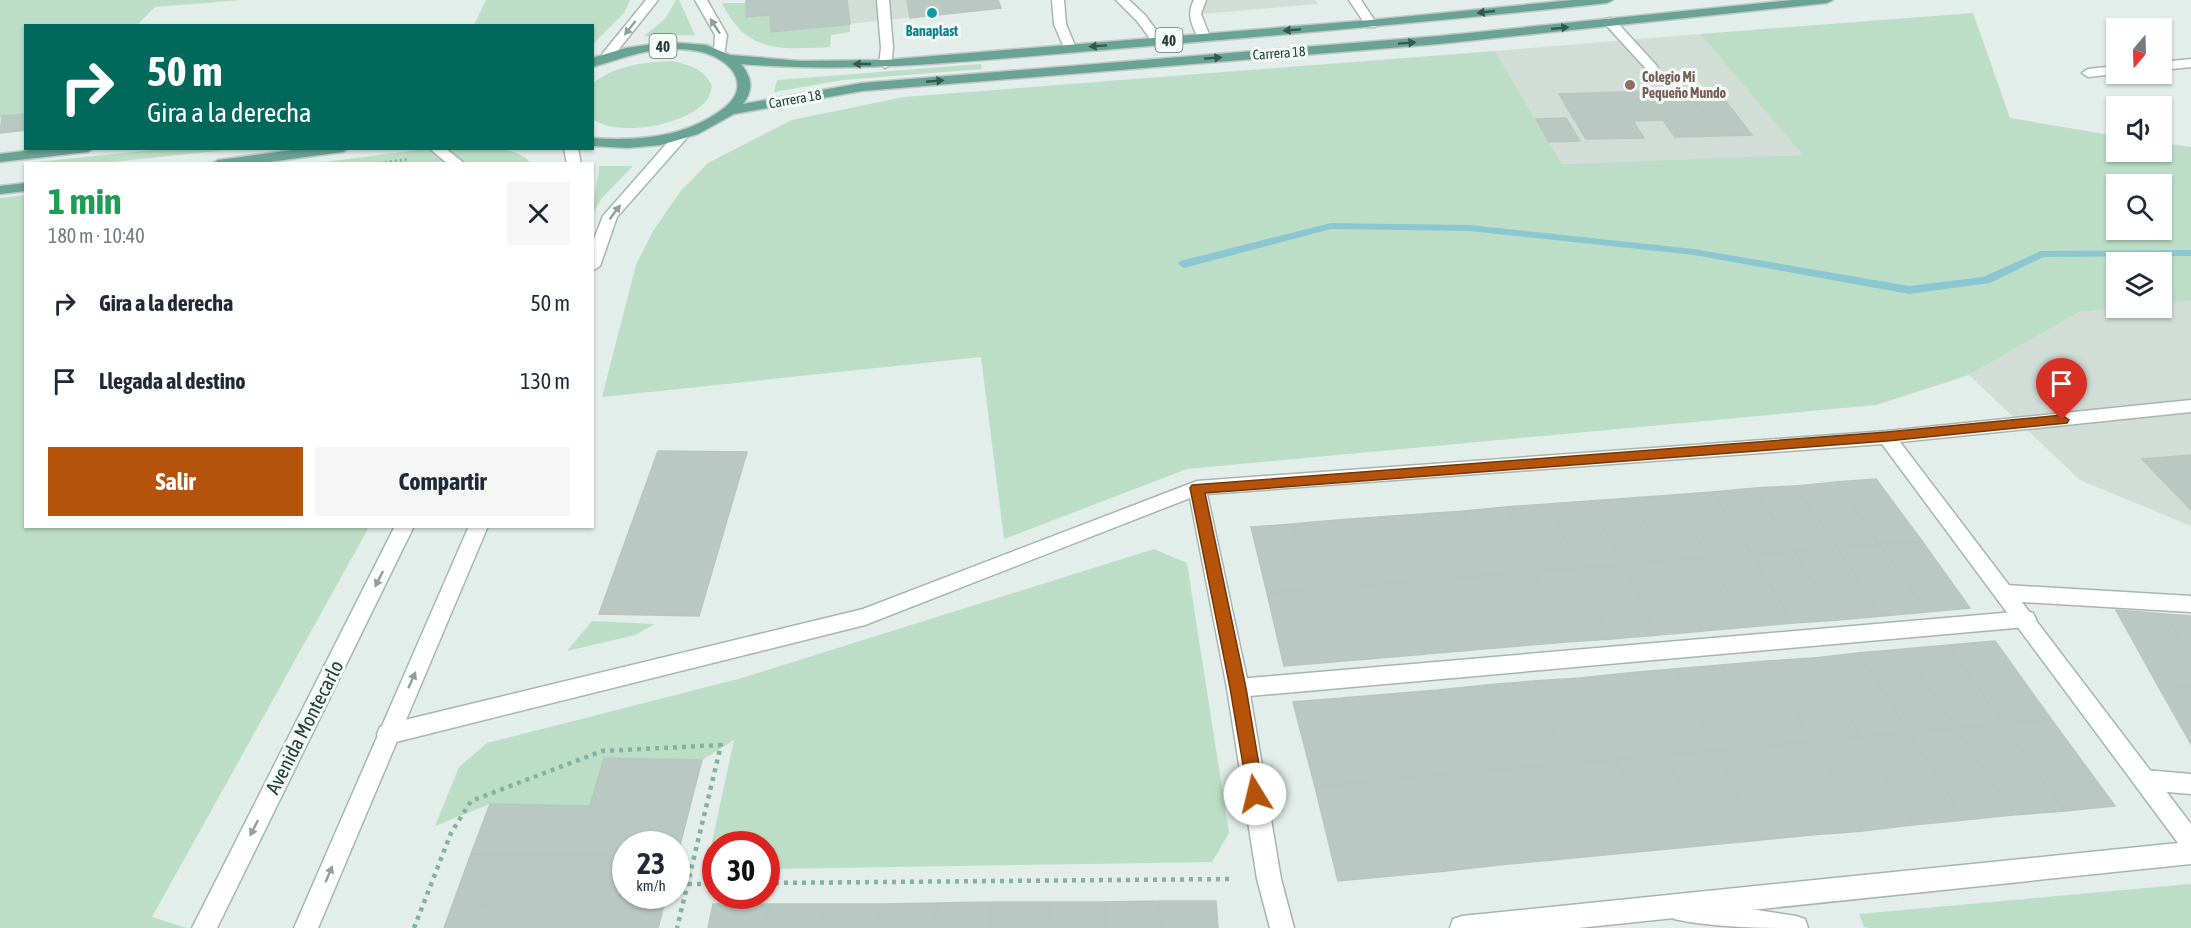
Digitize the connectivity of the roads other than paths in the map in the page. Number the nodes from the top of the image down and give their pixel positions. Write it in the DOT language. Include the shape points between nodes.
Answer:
graph roads {
  1 [pos="652,0"];
  2 [pos="701,0"];
  3 [pos="883,0"];
  4 [pos="1058,0"];
  5 [pos="1122,0"];
  6 [pos="1200,0"];
  7 [pos="1355,0"];
  8 [pos="1607,0"];
  9 [pos="1827,0"];
  10 [pos="1610,22"];
  11 [pos="1371,24"];
  12 [pos="1204,37"];
  13 [pos="1158,41"];
  14 [pos="1070,48"];
  15 [pos="607,56"];
  16 [pos="725,56"];
  17 [pos="594,62"];
  18 [pos="2191,63"];
  19 [pos="885,64"];
  20 [pos="2172,65"];
  21 [pos="1652,68"];
  22 [pos="2106,71"];
  23 [pos="2088,73"];
  24 [pos="732,110"];
  25 [pos="680,137"];
  26 [pos="594,142"];
  27 [pos="70,150"];
  28 [pos="327,150"];
  29 [pos="438,150"];
  30 [pos="0,158"];
  31 [pos="234,162"];
  32 [pos="455,162"];
  33 [pos="24,186"];
  34 [pos="0,190"];
  35 [pos="594,260"];
  36 [pos="2191,406"];
  37 [pos="1887,437"];
  38 [pos="1197,488"];
  39 [pos="404,528"];
  40 [pos="478,528"];
  41 [pos="2006,592"];
  42 [pos="2191,604"];
  43 [pos="2026,619"];
  44 [pos="1238,688"];
  45 [pos="388,734"];
  46 [pos="2145,780"];
  47 [pos="2191,784"];
  48 [pos="2191,842"];
  49 [pos="2191,853"];
  50 [pos="1655,907"];
  51 [pos="204,928"];
  52 [pos="306,928"];
  53 [pos="1282,928"];
  54 [pos="1462,928"];
  55 [pos="1796,928"];
  1 -- 15 [label="street, one-way"];
  16 -- 2 [label="street, one-way" via="721,35"];
  3 -- 19 [label="street"];
  4 -- 14 [label="street" via="1060,24"];
  5 -- 13 [label="street"];
  6 -- 12 [label="street" via="1194,15"];
  7 -- 11 [label="street"];
  8 -- 11 [label="main road, Carrera 18 / 40, one-way"];
  9 -- 10 [label="main road, Carrera 18 / 40"];
  10 -- 21 [label="street"];
  24 -- 10 [label="main road, Carrera 18 / 40, one-way" via="862,87 1439,40"];
  11 -- 12 [label="main road, Carrera 18 / 40, one-way"];
  12 -- 13 [label="main road, Carrera 18 / 40"];
  13 -- 14 [label="main road, Carrera 18 / 40, one-way"];
  14 -- 19 [label="main road, Carrera 18 / 40"];
  15 -- 16 [label="main road, 40" via="667,45 695,47"];
  15 -- 17 [label="main road, 40"];
  19 -- 16 [label="main road, Carrera 18 / 40, one-way" via="801,65"];
  16 -- 24 [label="main road" via="743,74 744,91"];
  18 -- 20 [label="street"];
  22 -- 23 [label="street"];
  24 -- 25 [label="main road, 40" via="710,125"];
  25 -- 26 [label="main road, 40" via="619,145"];
  35 -- 25 [label="street, one-way" via="610,216"];
  27 -- 30 [label="main road"];
  28 -- 31 [label="main road"];
  29 -- 32 [label="street"];
  33 -- 34 [label="main road"];
  36 -- 37 [label="street"];
  37 -- 38 [label="street"];
  37 -- 41 [label="street"];
  38 -- 44 [label="street"];
  38 -- 45 [label="street" via="865,617"];
  39 -- 51 [label="street, Avenida Montecarlo, one-way"];
  45 -- 40 [label="street, one-way"];
  41 -- 42 [label="street"];
  41 -- 43 [label="street"];
  43 -- 44 [label="street"];
  43 -- 46 [label="street"];
  44 -- 53 [label="street" via="1269,879"];
  52 -- 45 [label="street, one-way"];
  46 -- 47 [label="street"];
  46 -- 48 [label="street"];
  49 -- 50 [label="street"];
  50 -- 54 [label="street"];
  50 -- 55 [label="street"];
}
